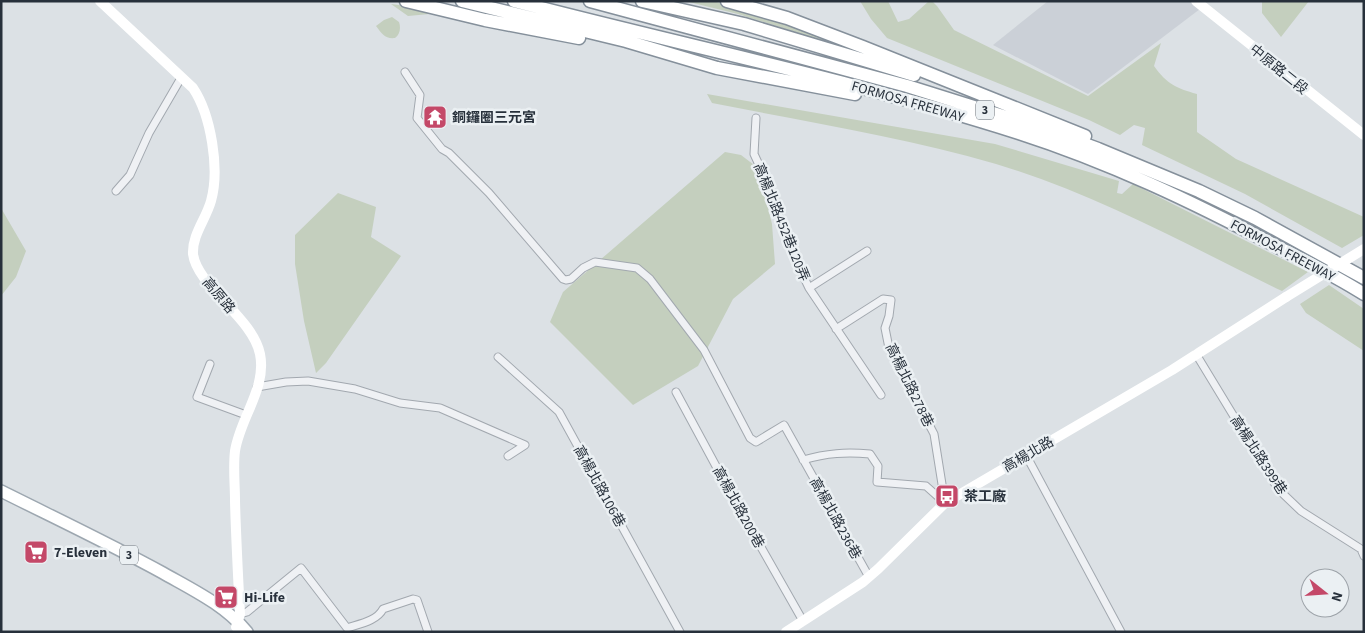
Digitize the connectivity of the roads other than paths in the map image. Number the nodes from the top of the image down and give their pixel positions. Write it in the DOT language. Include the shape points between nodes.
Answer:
graph roads {
  1 [pos="100,1"];
  2 [pos="462,1"];
  3 [pos="514,1"];
  4 [pos="590,1"];
  5 [pos="642,1"];
  6 [pos="727,1"];
  7 [pos="1196,1"];
  8 [pos="409,2"];
  9 [pos="667,54"];
  10 [pos="405,72"];
  11 [pos="181,78"];
  12 [pos="975,93"];
  13 [pos="929,107"];
  14 [pos="756,118"];
  15 [pos="1364,135"];
  16 [pos="116,191"];
  17 [pos="1199,191"];
  18 [pos="1364,249"];
  19 [pos="867,251"];
  20 [pos="1364,278"];
  21 [pos="809,288"];
  22 [pos="1364,294"];
  23 [pos="836,329"];
  24 [pos="1196,354"];
  25 [pos="498,357"];
  26 [pos="210,364"];
  27 [pos="257,387"];
  28 [pos="676,392"];
  29 [pos="881,395"];
  30 [pos="246,415"];
  31 [pos="1026,455"];
  32 [pos="508,456"];
  33 [pos="803,460"];
  34 [pos="1,491"];
  35 [pos="1,500"];
  36 [pos="945,503"];
  37 [pos="1364,556"];
  38 [pos="869,577"];
  39 [pos="803,621"];
  40 [pos="237,622"];
  41 [pos="247,632"];
  42 [pos="428,632"];
  43 [pos="680,632"];
  44 [pos="786,632"];
  45 [pos="1120,632"];
  1 -- 11 [label="street, 高原路"];
  2 -- 9 [label="highway"];
  3 -- 13 [label="highway, FORMOSA FREEWAY / 3" via="826,78"];
  4 -- 17 [label="highway, FORMOSA FREEWAY / 3" via="992,112 1098,149"];
  5 -- 12 [label="highway" via="744,24"];
  6 -- 12 [label="highway" via="787,18"];
  7 -- 15 [label="street, 中原路二段"];
  8 -- 9 [label="highway" via="485,20"];
  9 -- 13 [label="highway" via="717,68"];
  10 -- 33 [label="street, 高楊北路236巷" via="420,94 417,118 442,149 489,193 563,279 571,279 595,262 637,268 650,279 704,350 750,438 756,442 784,424"];
  11 -- 16 [label="street" via="149,133 130,175"];
  11 -- 27 [label="street, 高原路" via="201,100 208,121 214,171 211,201 194,241 194,256 204,277 256,341 261,368"];
  12 -- 17 [label="highway" via="1104,144"];
  13 -- 22 [label="highway, FORMOSA FREEWAY / 3" via="1020,133 1157,185"];
  14 -- 21 [label="street, 高楊北路452巷120弄" via="754,154"];
  17 -- 20 [label="highway, FORMOSA FREEWAY / 3"];
  18 -- 24 [label="street, 高楊北路, bridge"];
  19 -- 21 [label="street"];
  21 -- 23 [label="street, 高楊北路452巷120弄"];
  23 -- 29 [label="street, 高楊北路452巷120弄"];
  23 -- 36 [label="street, 高楊北路278巷" via="883,299 891,300 885,328 889,348 934,434"];
  24 -- 31 [label="street, 高楊北路"];
  24 -- 37 [label="street, 高楊北路399巷" via="1278,489 1300,511 1361,549"];
  25 -- 43 [label="street, 高楊北路106巷" via="559,412"];
  26 -- 30 [label="street" via="197,397"];
  27 -- 30 [label="street, 高原路"];
  27 -- 32 [label="street" via="308,381 355,388 400,403 440,408 525,445"];
  28 -- 39 [label="street, 高楊北路200巷"];
  30 -- 40 [label="street, 高原路" via="234,464"];
  31 -- 36 [label="street, 高楊北路"];
  31 -- 45 [label="street"];
  33 -- 36 [label="street" via="824,454 870,454 878,466 877,482 926,486"];
  33 -- 38 [label="street, 高楊北路236巷"];
  34 -- 40 [label="main road, 3" via="139,560 207,598"];
  35 -- 40 [label="main road, 3" via="136,566"];
  36 -- 38 [label="street, 高楊北路"];
  38 -- 39 [label="street, 高楊北路"];
  39 -- 44 [label="street, 高楊北路"];
  40 -- 41 [label="main road, 3"];
  40 -- 42 [label="street" via="301,568 347,628 376,618 383,609 413,599 417,600"];
}
